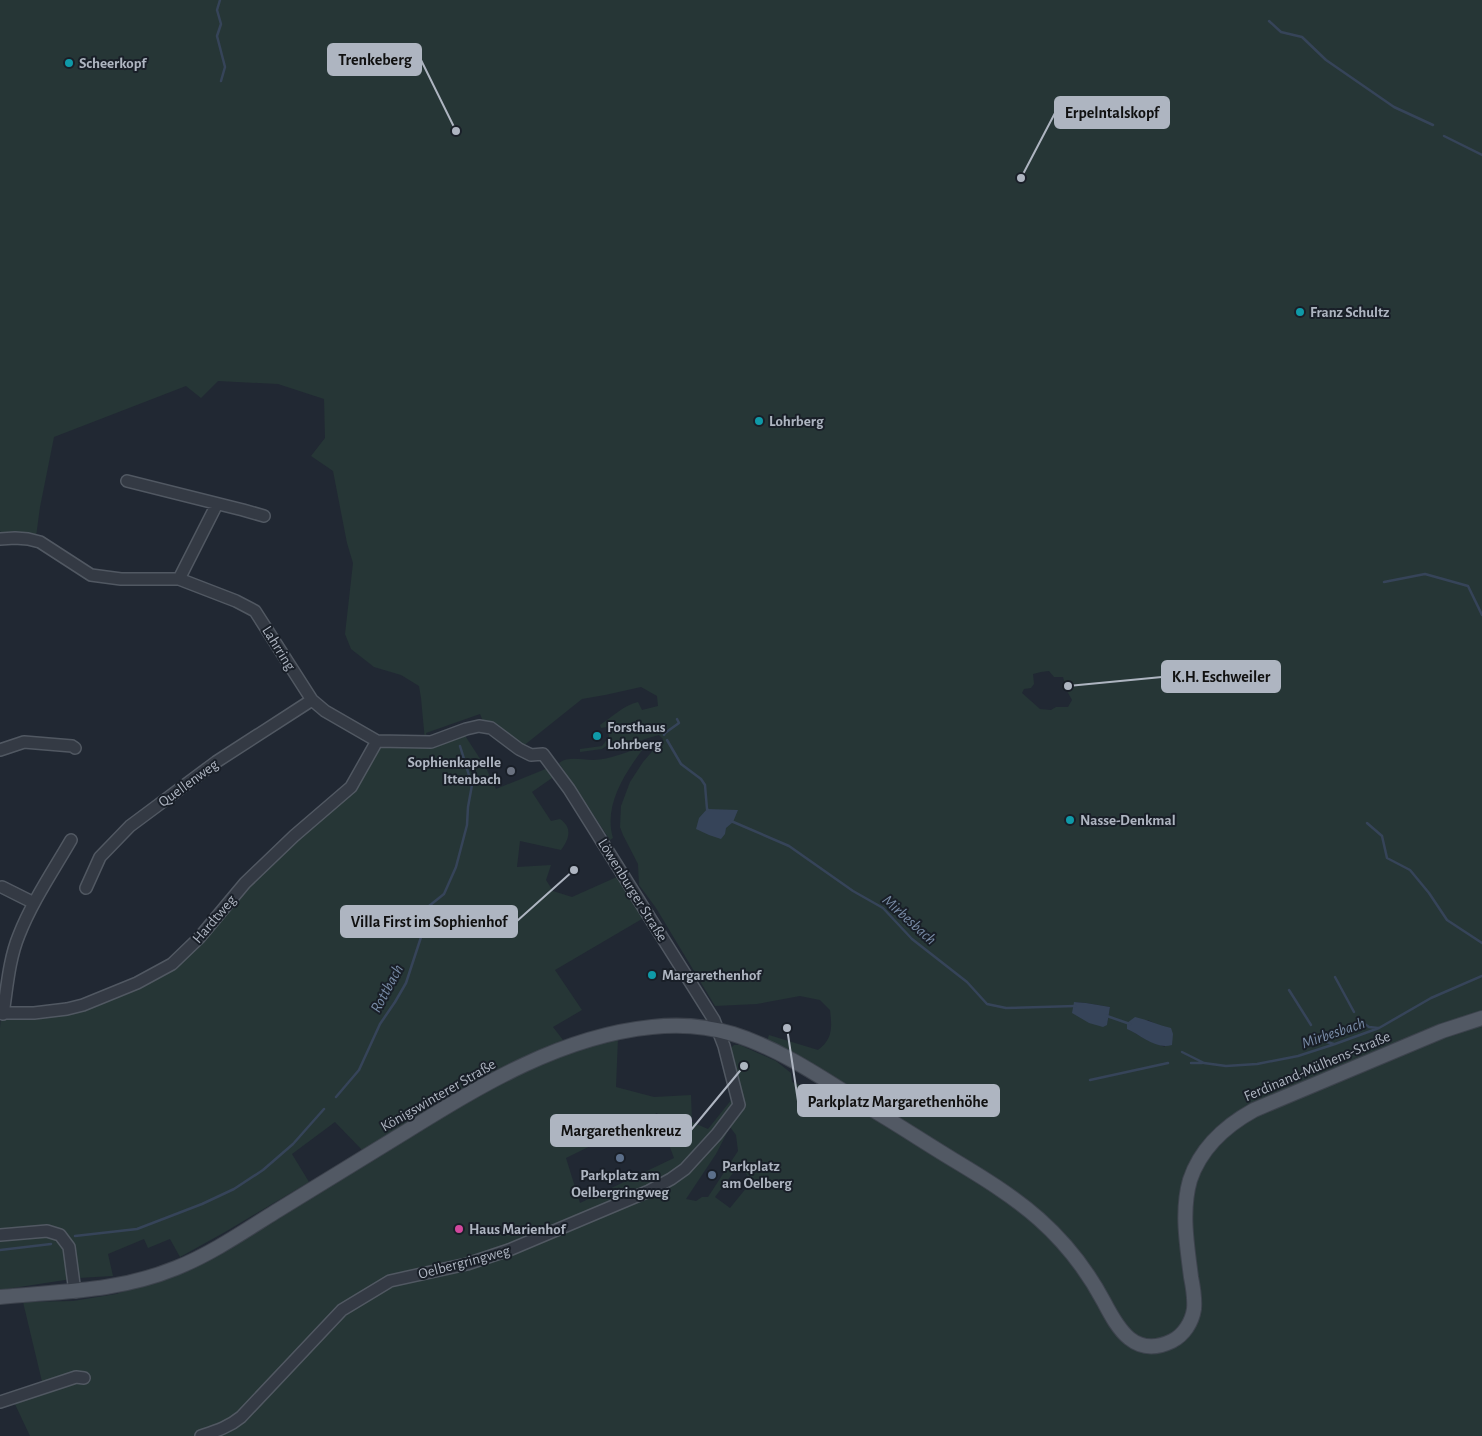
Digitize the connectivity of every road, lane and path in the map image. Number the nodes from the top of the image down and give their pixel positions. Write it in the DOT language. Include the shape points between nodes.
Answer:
graph roads {
  1 [pos="128,481"];
  2 [pos="217,504"];
  3 [pos="264,516"];
  4 [pos="0,539"];
  5 [pos="179,579"];
  6 [pos="312,700"];
  7 [pos="377,742"];
  8 [pos="75,748"];
  9 [pos="0,750"];
  10 [pos="71,840"];
  11 [pos="2,887"];
  12 [pos="86,888"];
  13 [pos="34,903"];
  14 [pos="2,1013"];
  15 [pos="1482,1018"];
  16 [pos="719,1030"];
  17 [pos="739,1105"];
  18 [pos="897,1124"];
  19 [pos="0,1235"];
  20 [pos="76,1292"];
  21 [pos="0,1297"];
  22 [pos="84,1378"];
  23 [pos="0,1402"];
  24 [pos="201,1436"];
  1 -- 2 [label="street"];
  2 -- 3 [label="street"];
  2 -- 5 [label="street"];
  4 -- 5 [label="street, Lahrring" via="40,542 91,575 122,579"];
  5 -- 6 [label="street, Lahrring" via="255,611"];
  6 -- 7 [label="street, Lahrring"];
  6 -- 12 [label="street, Quellenweg" via="216,762 130,826 100,857"];
  7 -- 14 [label="street, Hardtweg" via="351,787 245,883 199,938 172,964 83,1005 34,1013"];
  7 -- 16 [label="street, Löwenburger Straße" via="431,742 479,726 491,728 531,755 543,754 626,878"];
  8 -- 9 [label="street" via="24,742"];
  10 -- 13 [label="street"];
  11 -- 13 [label="street"];
  13 -- 14 [label="street" via="14,951"];
  15 -- 18 [label="main road, Ferdinand-Mülhens-Straße" via="1442,1031 1254,1110 1213,1139 1194,1168 1186,1203 1186,1236 1194,1302 1192,1318 1180,1336 1160,1345 1138,1344 1120,1330 1084,1269 1038,1218 977,1174"];
  16 -- 17 [label="street, Löwenburger Straße"];
  16 -- 18 [label="main road, Königswinterer Straße" via="778,1053"];
  16 -- 20 [label="main road, Königswinterer Straße" via="694,1026 652,1027 600,1037 557,1050 474,1091 200,1258 140,1281"];
  17 -- 24 [label="street, Oelbergringweg" via="685,1169 649,1191 510,1250 467,1264 390,1281 342,1310 242,1417 230,1426"];
  19 -- 20 [label="street" via="47,1231 60,1235 69,1246"];
  20 -- 21 [label="main road, Königswinterer Straße"];
  22 -- 23 [label="street" via="76,1376"];
}
